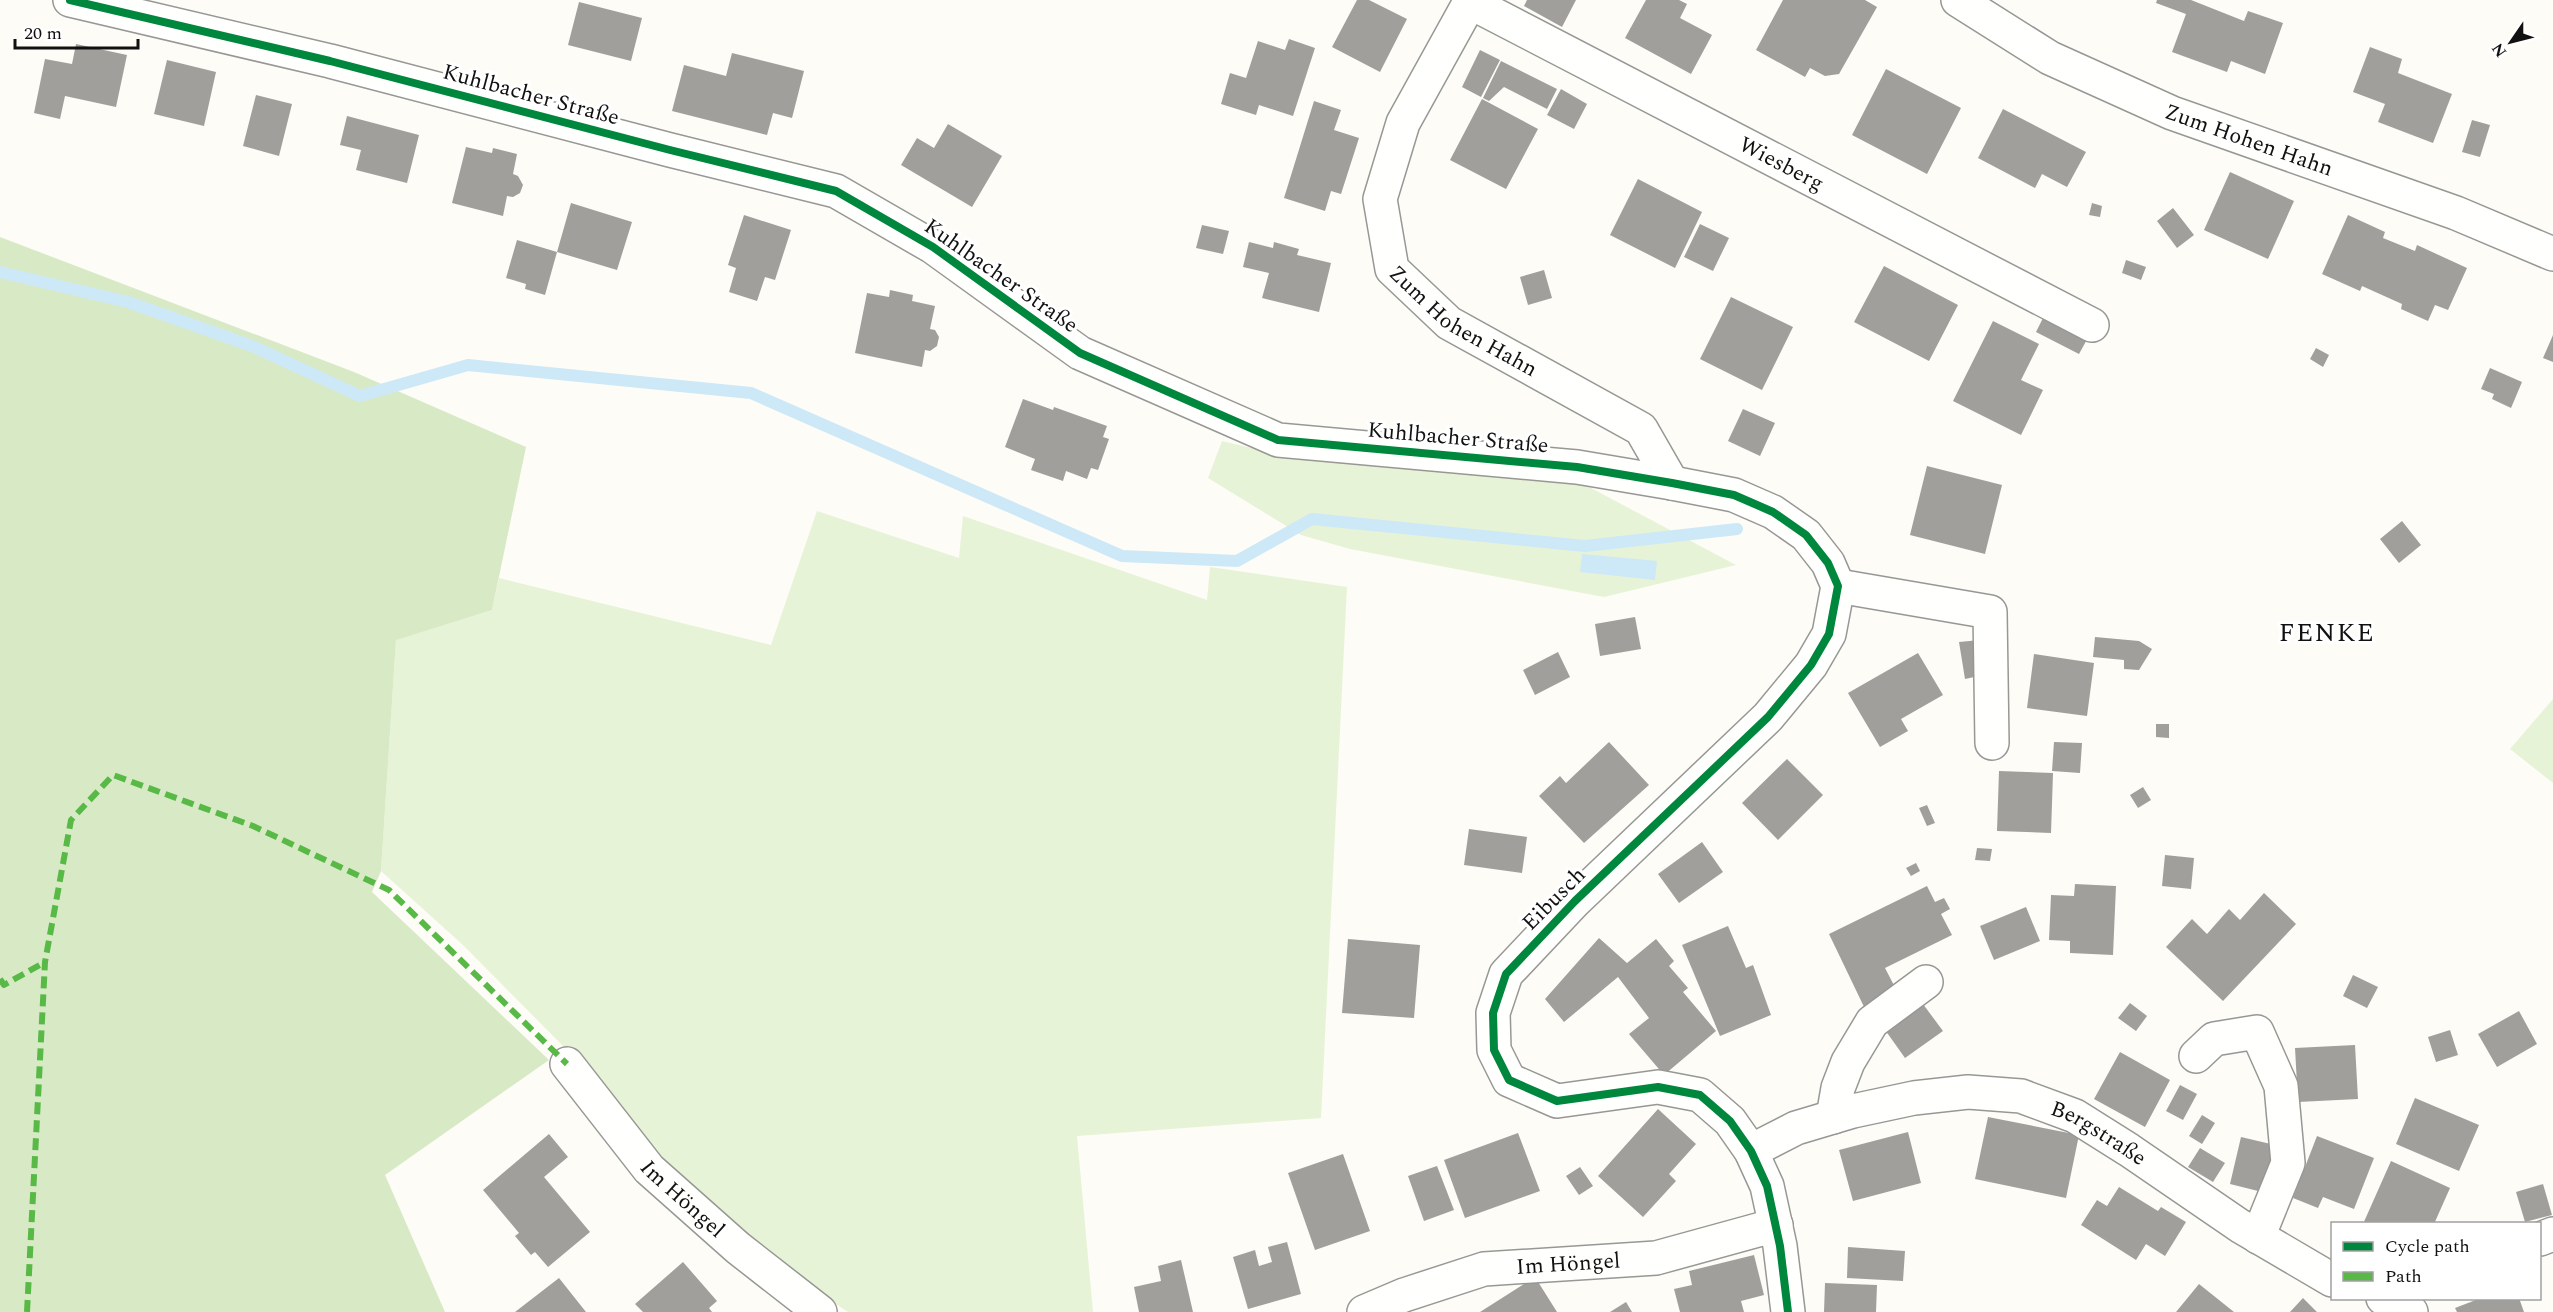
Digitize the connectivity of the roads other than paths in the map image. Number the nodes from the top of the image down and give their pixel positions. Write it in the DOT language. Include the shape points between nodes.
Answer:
graph roads {
  1 [pos="70,0"];
  2 [pos="1958,0"];
  3 [pos="1470,1"];
  4 [pos="2553,254"];
  5 [pos="2092,325"];
  6 [pos="1672,483"];
  7 [pos="1838,586"];
  8 [pos="1992,743"];
  9 [pos="1926,982"];
  10 [pos="2196,1056"];
  11 [pos="567,1064"];
  12 [pos="1833,1117"];
  13 [pos="1751,1151"];
  14 [pos="1776,1225"];
  15 [pos="2258,1237"];
  16 [pos="2331,1279"];
  17 [pos="820,1312"];
  18 [pos="1364,1312"];
  19 [pos="1788,1312"];
  1 -- 6 [label="street, Kuhlbacher Straße" via="330,61 836,191 933,247 1080,353 1278,440 1577,467"];
  2 -- 4 [label="street, Zum Hohen Hahn" via="2050,58 2172,113 2456,213"];
  3 -- 5 [label="street, Wiesberg"];
  3 -- 6 [label="street, Zum Hohen Hahn" via="1402,123 1380,199 1392,269 1449,323 1641,429"];
  6 -- 7 [label="street" via="1734,495 1773,512 1806,535 1828,563"];
  7 -- 8 [label="street" via="1990,612"];
  7 -- 13 [label="street, Eibusch" via="1829,634 1811,665 1768,717 1575,901 1506,975 1493,1013 1494,1050 1509,1080 1557,1101 1658,1087 1700,1095 1730,1121"];
  9 -- 12 [label="street" via="1872,1022 1848,1062"];
  10 -- 15 [label="street" via="2214,1039 2257,1032 2281,1086 2288,1163"];
  11 -- 17 [label="street, Im Höngel" via="649,1169 738,1248"];
  12 -- 13 [label="street, Bergstraße" via="1796,1128"];
  12 -- 15 [label="street, Bergstraße" via="1946,1094 2021,1096 2075,1116"];
  13 -- 14 [label="street, Eibusch" via="1767,1186"];
  14 -- 18 [label="street, Im Höngel" via="1656,1258 1484,1269"];
  14 -- 19 [label="street, Eibusch"];
  15 -- 16 [label="street, Bergstraße"];
}
